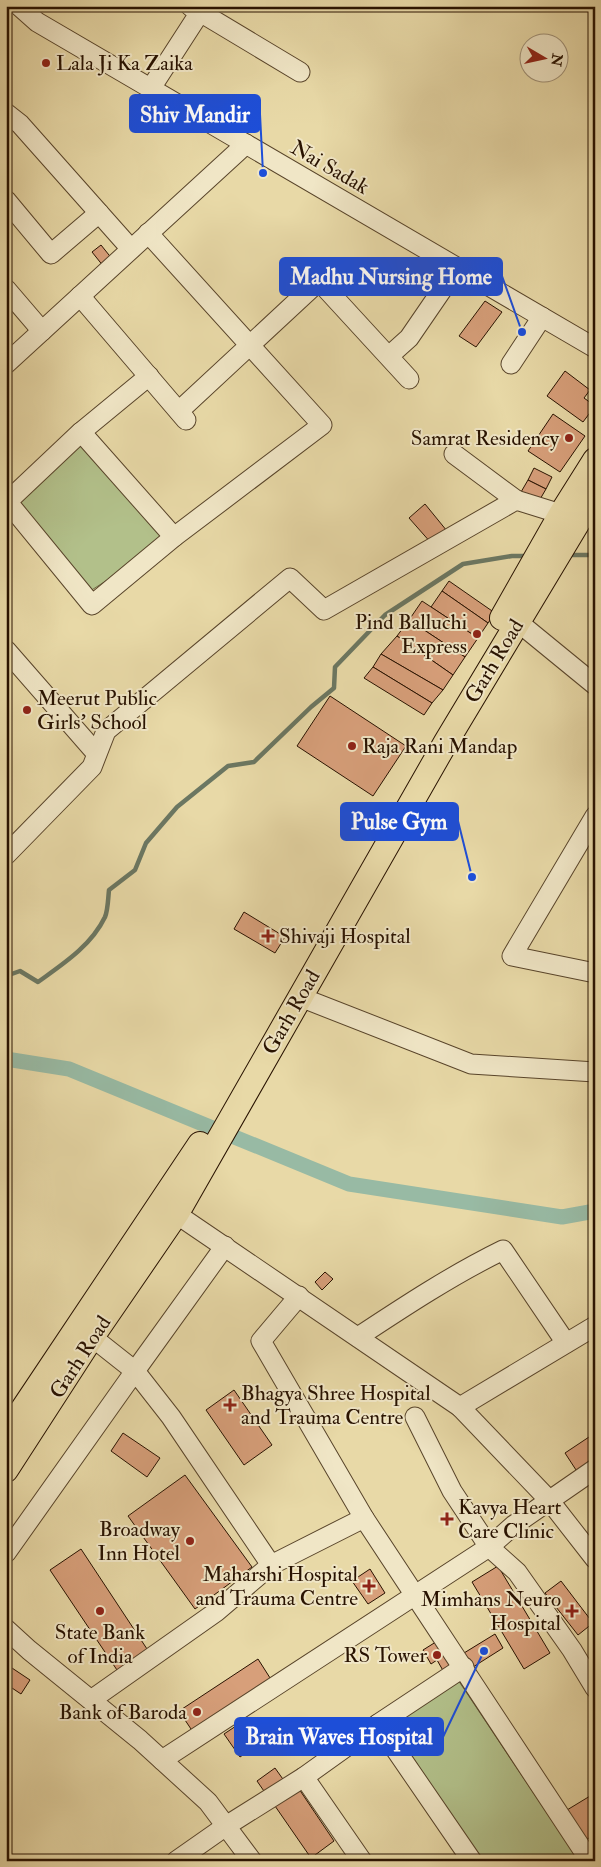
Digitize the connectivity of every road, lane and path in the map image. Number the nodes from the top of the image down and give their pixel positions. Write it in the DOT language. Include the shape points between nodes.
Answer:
graph roads {
  1 [pos="19,6"];
  2 [pos="198,8"];
  3 [pos="300,72"];
  4 [pos="151,88"];
  5 [pos="6,113"];
  6 [pos="246,144"];
  7 [pos="6,200"];
  8 [pos="99,213"];
  9 [pos="148,233"];
  10 [pos="131,249"];
  11 [pos="457,268"];
  12 [pos="6,289"];
  13 [pos="80,296"];
  14 [pos="542,317"];
  15 [pos="42,331"];
  16 [pos="250,346"];
  17 [pos="595,348"];
  18 [pos="390,356"];
  19 [pos="6,364"];
  20 [pos="510,364"];
  21 [pos="149,376"];
  22 [pos="410,379"];
  23 [pos="81,432"];
  24 [pos="454,454"];
  25 [pos="595,460"];
  26 [pos="595,494"];
  27 [pos="516,500"];
  28 [pos="7,501"];
  29 [pos="567,521"];
  30 [pos="174,537"];
  31 [pos="511,618"];
  32 [pos="6,650"];
  33 [pos="595,685"];
  34 [pos="96,753"];
  35 [pos="595,816"];
  36 [pos="6,855"];
  37 [pos="348,902"];
  38 [pos="595,973"];
  39 [pos="300,997"];
  40 [pos="595,1072"];
  41 [pos="234,1099"];
  42 [pos="168,1208"];
  43 [pos="225,1246"];
  44 [pos="299,1296"];
  45 [pos="595,1326"];
  46 [pos="92,1336"];
  47 [pos="358,1337"];
  48 [pos="566,1343"];
  49 [pos="135,1371"];
  50 [pos="460,1407"];
  51 [pos="415,1417"];
  52 [pos="11,1433"];
  53 [pos="595,1469"];
  54 [pos="6,1470"];
  55 [pos="549,1500"];
  56 [pos="364,1518"];
  57 [pos="489,1547"];
  58 [pos="6,1553"];
  59 [pos="595,1559"];
  60 [pos="271,1565"];
  61 [pos="415,1597"];
  62 [pos="6,1628"];
  63 [pos="464,1668"];
  64 [pos="595,1688"];
  65 [pos="91,1700"];
  66 [pos="378,1724"];
  67 [pos="162,1760"];
  68 [pos="304,1777"];
  69 [pos="226,1826"];
  70 [pos="186,1858"];
  71 [pos="361,1860"];
  72 [pos="252,1861"];
  73 [pos="472,1861"];
  74 [pos="590,1861"];
  1 -- 4 [label="street, Nai Sadak" via="37,22"];
  2 -- 3 [label="street"];
  2 -- 4 [label="street"];
  4 -- 6 [label="street, Nai Sadak"];
  5 -- 8 [label="street" via="20,124"];
  6 -- 9 [label="street"];
  6 -- 11 [label="street, Nai Sadak"];
  7 -- 8 [label="street" via="51,254"];
  8 -- 10 [label="street"];
  9 -- 10 [label="street"];
  9 -- 16 [label="street"];
  10 -- 13 [label="street"];
  11 -- 14 [label="street, Nai Sadak"];
  11 -- 18 [label="street" via="409,338"];
  12 -- 15 [label="street"];
  13 -- 15 [label="street"];
  13 -- 21 [label="street"];
  14 -- 17 [label="street, Nai Sadak"];
  14 -- 20 [label="street"];
  15 -- 19 [label="street"];
  16 -- 18 [label="street" via="318,280"];
  16 -- 21 [label="street" via="183,416"];
  16 -- 30 [label="street" via="322,425"];
  18 -- 22 [label="street"];
  21 -- 23 [label="street"];
  23 -- 28 [label="street"];
  23 -- 30 [label="street"];
  24 -- 27 [label="street"];
  25 -- 29 [label="main road, Garh Road"];
  26 -- 29 [label="main road, Garh Road"];
  27 -- 29 [label="street"];
  27 -- 34 [label="street" via="324,610 290,578 106,731"];
  28 -- 30 [label="street" via="92,605"];
  29 -- 31 [label="main road, Garh Road"];
  31 -- 33 [label="street"];
  31 -- 37 [label="main road, Garh Road"];
  32 -- 34 [label="street"];
  34 -- 36 [label="street" via="92,767"];
  35 -- 38 [label="street" via="512,956"];
  37 -- 39 [label="main road, Garh Road"];
  37 -- 41 [label="main road, Garh Road"];
  39 -- 40 [label="street" via="471,1064"];
  39 -- 41 [label="main road, Garh Road"];
  41 -- 42 [label="main road, Garh Road"];
  42 -- 43 [label="street"];
  42 -- 46 [label="main road, Garh Road"];
  42 -- 52 [label="main road, Garh Road"];
  43 -- 44 [label="street"];
  43 -- 49 [label="street"];
  44 -- 47 [label="street"];
  44 -- 56 [label="street" via="261,1341"];
  45 -- 48 [label="street"];
  46 -- 49 [label="street"];
  46 -- 52 [label="main road, Garh Road"];
  47 -- 48 [label="street" via="418,1298 503,1250"];
  47 -- 50 [label="street"];
  48 -- 50 [label="street"];
  49 -- 58 [label="street"];
  49 -- 60 [label="street" via="171,1417"];
  50 -- 55 [label="street"];
  51 -- 57 [label="street" via="452,1491"];
  52 -- 54 [label="main road, Garh Road"];
  53 -- 55 [label="street"];
  55 -- 57 [label="street"];
  55 -- 59 [label="street"];
  56 -- 60 [label="street"];
  56 -- 61 [label="street"];
  57 -- 61 [label="street"];
  57 -- 64 [label="street" via="516,1572"];
  60 -- 65 [label="street" via="216,1612"];
  61 -- 63 [label="street"];
  61 -- 67 [label="street"];
  62 -- 65 [label="street"];
  63 -- 66 [label="street"];
  63 -- 74 [label="street"];
  65 -- 67 [label="street"];
  66 -- 68 [label="street"];
  66 -- 73 [label="street"];
  67 -- 69 [label="street" via="208,1802"];
  68 -- 69 [label="street"];
  68 -- 71 [label="street"];
  69 -- 70 [label="street"];
  69 -- 72 [label="street"];
}
